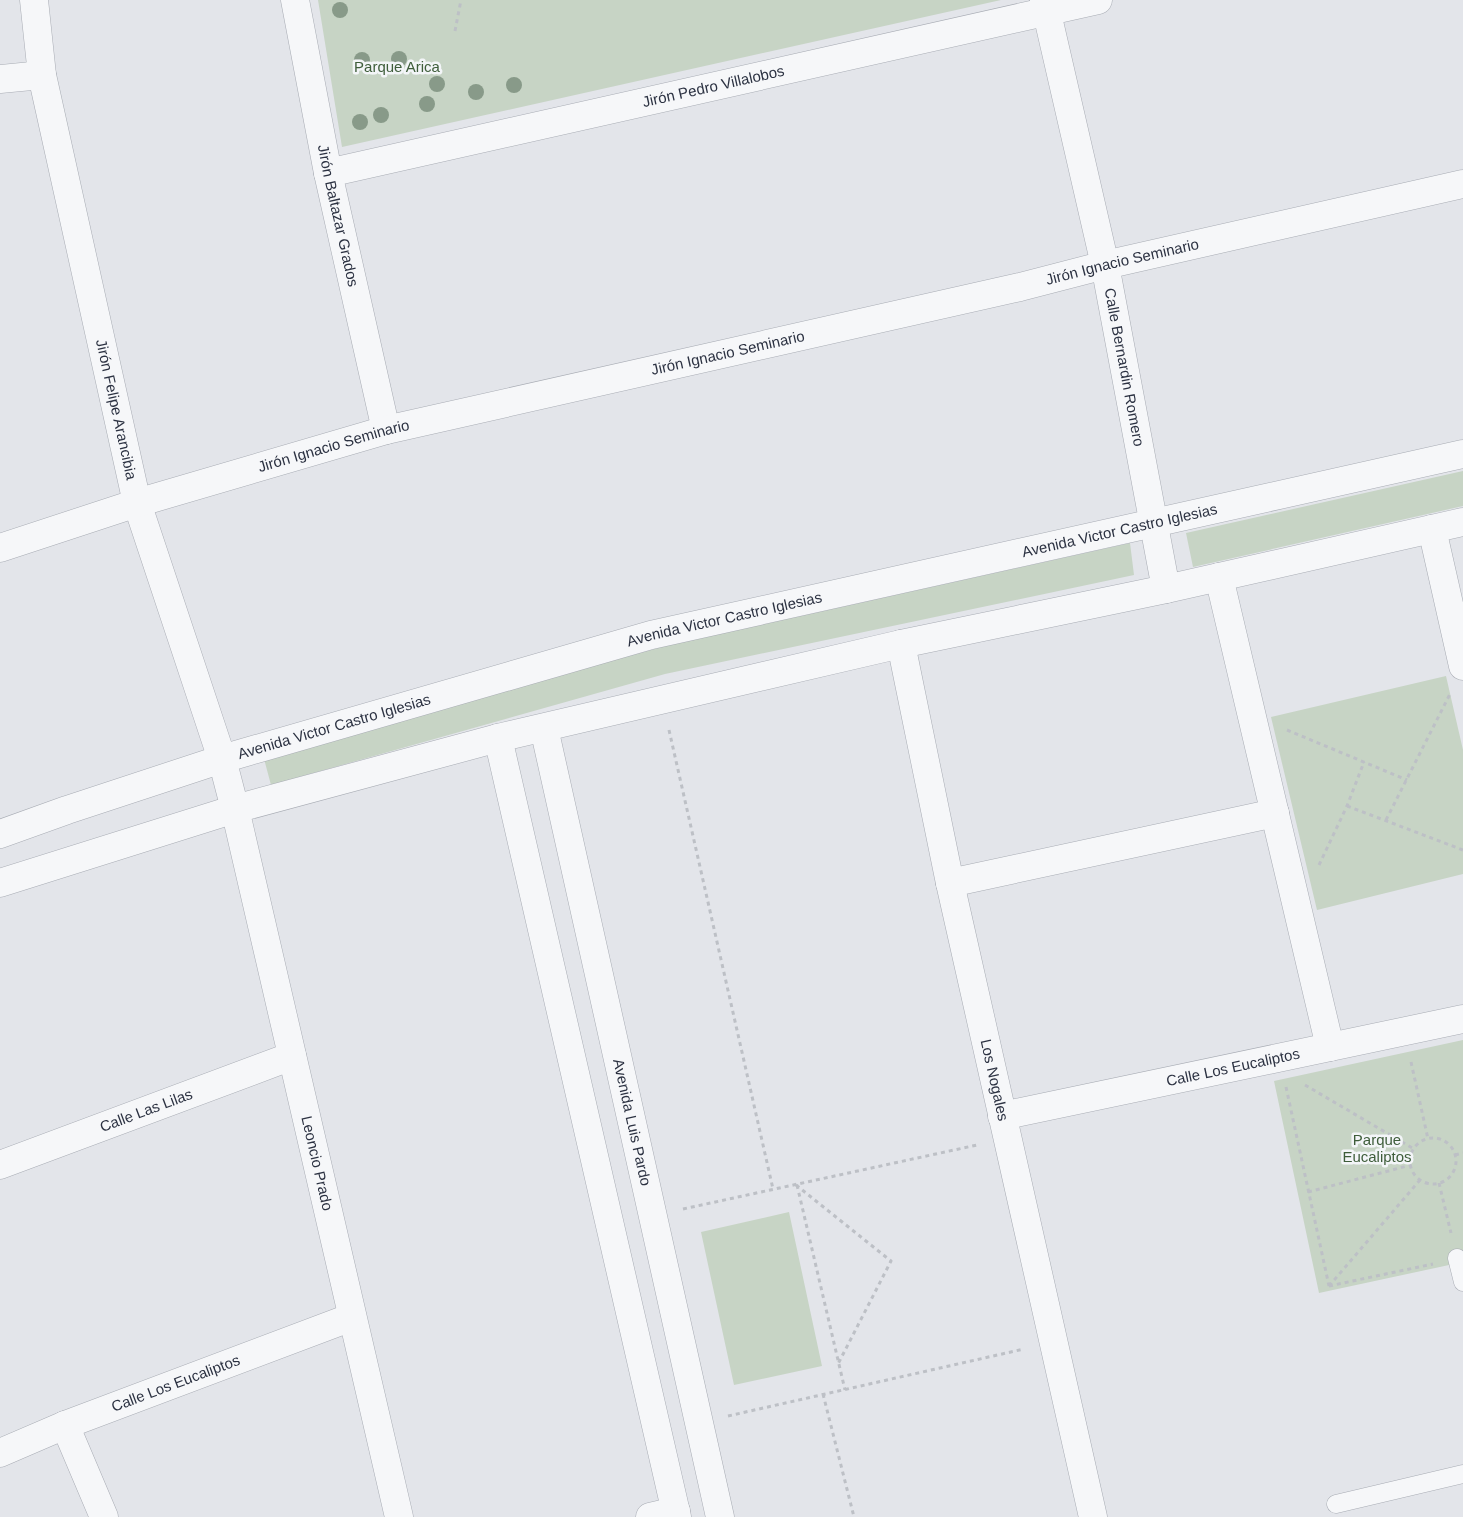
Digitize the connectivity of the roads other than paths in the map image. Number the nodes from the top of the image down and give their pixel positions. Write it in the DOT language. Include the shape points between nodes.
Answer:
graph roads {
  1 [pos="34,0"];
  2 [pos="295,0"];
  3 [pos="1098,0"];
  4 [pos="1045,6"];
  5 [pos="42,75"];
  6 [pos="0,79"];
  7 [pos="328,173"];
  8 [pos="1463,184"];
  9 [pos="1105,266"];
  10 [pos="386,430"];
  11 [pos="1463,454"];
  12 [pos="137,503"];
  13 [pos="1463,522"];
  14 [pos="1153,523"];
  15 [pos="1432,529"];
  16 [pos="0,548"];
  17 [pos="1219,577"];
  18 [pos="1166,589"];
  19 [pos="901,644"];
  20 [pos="1463,666"];
  21 [pos="544,728"];
  22 [pos="498,738"];
  23 [pos="222,759"];
  24 [pos="235,809"];
  25 [pos="1275,813"];
  26 [pos="0,834"];
  27 [pos="0,883"];
  28 [pos="950,883"];
  29 [pos="1463,1019"];
  30 [pos="1330,1047"];
  31 [pos="292,1056"];
  32 [pos="1005,1127"];
  33 [pos="0,1165"];
  34 [pos="1457,1258"];
  35 [pos="1463,1282"];
  36 [pos="352,1316"];
  37 [pos="65,1425"];
  38 [pos="0,1453"];
  39 [pos="1463,1474"];
  40 [pos="1336,1504"];
  41 [pos="677,1514"];
  42 [pos="104,1517"];
  43 [pos="399,1517"];
  44 [pos="650,1517"];
  45 [pos="720,1517"];
  46 [pos="1093,1517"];
  1 -- 5 [label="street, Jirón Felipe Arancibia"];
  2 -- 7 [label="street, Jirón Baltazar Grados"];
  3 -- 4 [label="street, Jirón Pedro Villalobos"];
  4 -- 7 [label="street, Jirón Pedro Villalobos"];
  4 -- 9 [label="street, Calle Bernardin Romero"];
  5 -- 6 [label="street"];
  5 -- 12 [label="street, Jirón Felipe Arancibia"];
  7 -- 10 [label="street, Jirón Baltazar Grados"];
  8 -- 9 [label="street, Jirón Ignacio Seminario"];
  9 -- 10 [label="street, Jirón Ignacio Seminario"];
  9 -- 14 [label="street, Calle Bernardin Romero"];
  10 -- 12 [label="street, Jirón Ignacio Seminario"];
  11 -- 14 [label="street, Avenida Victor Castro Iglesias"];
  12 -- 16 [label="street, Jirón Ignacio Seminario"];
  12 -- 23 [label="street, Jirón Felipe Arancibia"];
  13 -- 15 [label="street"];
  14 -- 18 [label="street, Calle Bernardin Romero"];
  14 -- 23 [label="street, Avenida Victor Castro Iglesias" via="651,635"];
  15 -- 17 [label="street"];
  15 -- 20 [label="street"];
  17 -- 18 [label="street"];
  17 -- 25 [label="street"];
  18 -- 19 [label="street"];
  19 -- 21 [label="street"];
  19 -- 28 [label="street, Los Nogales"];
  21 -- 22 [label="street"];
  21 -- 45 [label="street, Avenida Luis Pardo"];
  22 -- 24 [label="street"];
  22 -- 41 [label="street"];
  23 -- 24 [label="street, Jirón Felipe Arancibia"];
  23 -- 26 [label="street, Avenida Victor Castro Iglesias"];
  24 -- 27 [label="street"];
  24 -- 31 [label="street, Leoncio Prado"];
  25 -- 28 [label="street"];
  25 -- 30 [label="street"];
  28 -- 32 [label="street, Los Nogales"];
  29 -- 30 [label="street, Calle Los Eucaliptos"];
  30 -- 32 [label="street, Calle Los Eucaliptos" via="1281,1065"];
  31 -- 33 [label="street, Calle Las Lilas"];
  31 -- 36 [label="street, Leoncio Prado"];
  32 -- 46 [label="street, Los Nogales"];
  34 -- 35 [label="lane"];
  36 -- 37 [label="street, Calle Los Eucaliptos"];
  36 -- 43 [label="street, Leoncio Prado"];
  37 -- 38 [label="street, Calle Los Eucaliptos"];
  37 -- 42 [label="street"];
  39 -- 40 [label="lane"];
  41 -- 44 [label="street"];
}
